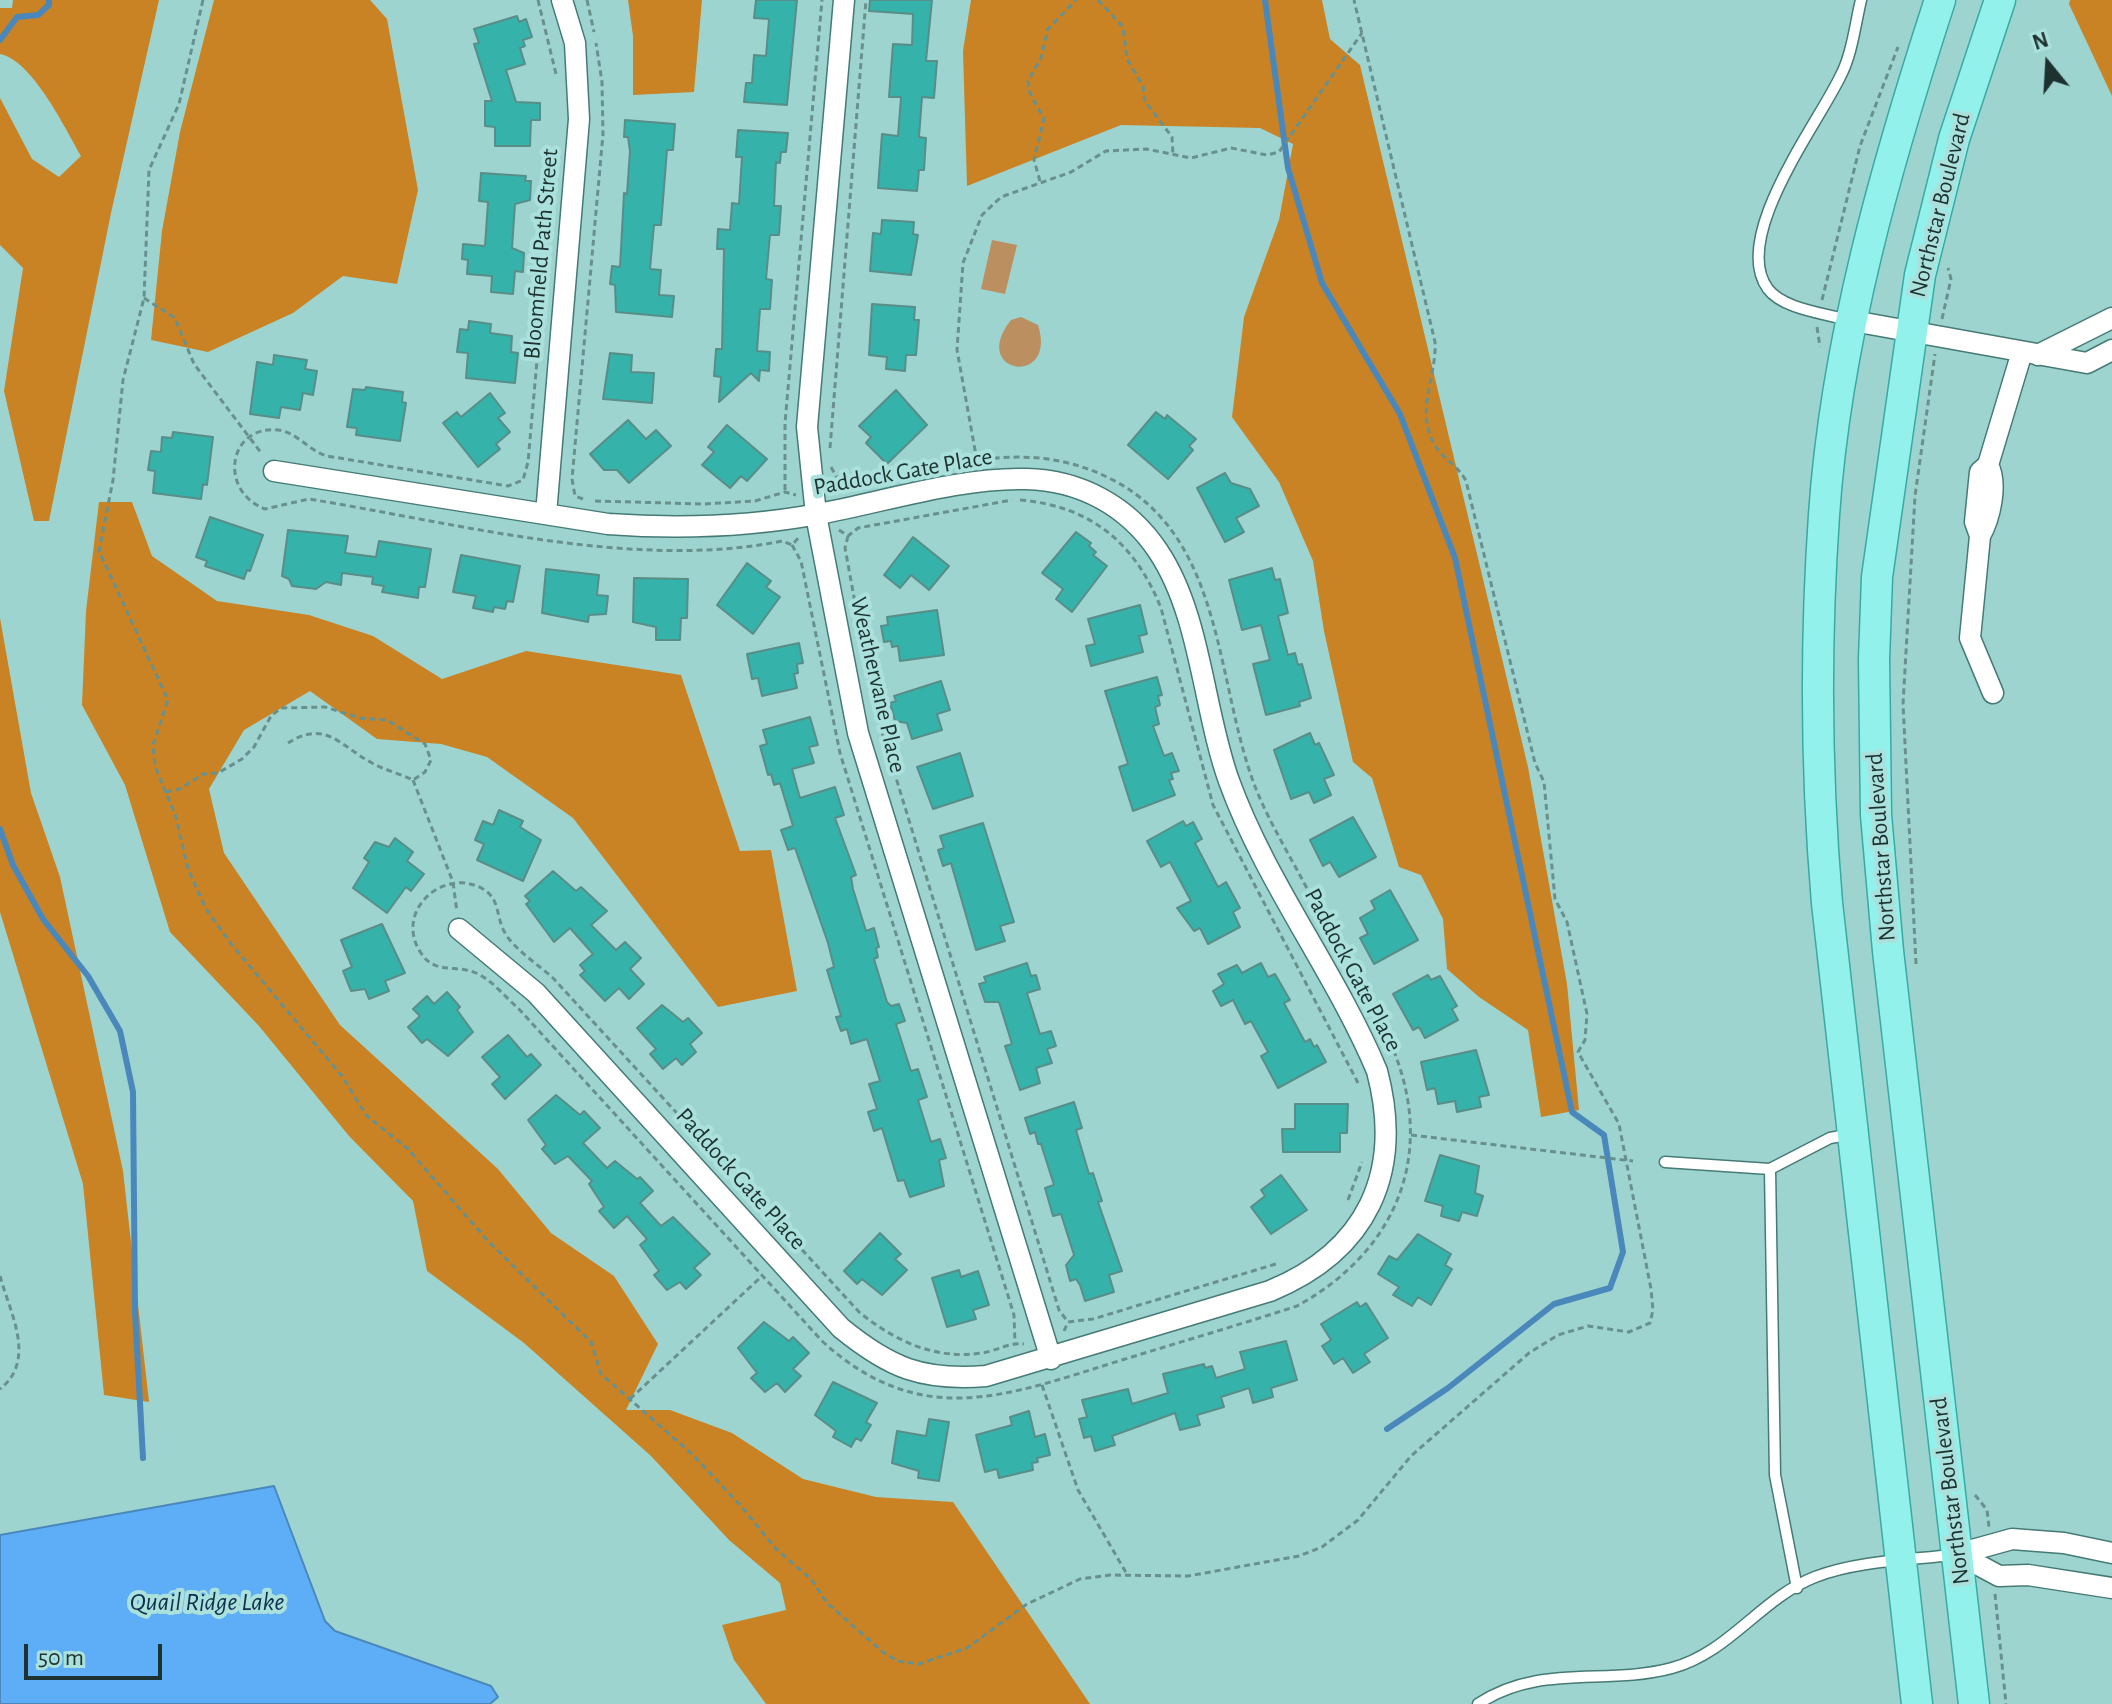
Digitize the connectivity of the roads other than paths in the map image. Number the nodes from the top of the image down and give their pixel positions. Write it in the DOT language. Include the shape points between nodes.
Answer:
graph roads {
  1 [pos="562,0"];
  2 [pos="844,0"];
  3 [pos="1861,0"];
  4 [pos="1940,0"];
  5 [pos="2000,0"];
  6 [pos="2112,318"];
  7 [pos="1853,321"];
  8 [pos="1924,335"];
  9 [pos="2112,350"];
  10 [pos="2030,353"];
  11 [pos="274,471"];
  12 [pos="546,514"];
  13 [pos="816,515"];
  14 [pos="1993,693"];
  15 [pos="459,929"];
  16 [pos="1852,1134"];
  17 [pos="1665,1162"];
  18 [pos="1770,1169"];
  19 [pos="1051,1359"];
  20 [pos="2112,1553"];
  21 [pos="1958,1554"];
  22 [pos="1901,1561"];
  23 [pos="1797,1588"];
  24 [pos="2112,1588"];
  25 [pos="1478,1704"];
  26 [pos="1917,1704"];
  27 [pos="1974,1704"];
  1 -- 12 [label="street, Bloomfield Path Street" via="575,43 579,119"];
  2 -- 13 [label="street, Weathervane Place" via="807,427"];
  3 -- 7 [label="lane" via="1842,74 1771,204 1757,247 1759,272 1769,291 1786,302"];
  4 -- 7 [label="main road" via="1886,175"];
  5 -- 8 [label="main road, Northstar Boulevard" via="1954,139 1920,275"];
  6 -- 10 [label="street"];
  7 -- 8 [label="street"];
  7 -- 16 [label="main road" via="1824,513 1817,697 1820,813"];
  8 -- 10 [label="street"];
  8 -- 21 [label="main road, Northstar Boulevard" via="1877,577 1876,801 1911,1177"];
  9 -- 10 [label="street" via="2087,363"];
  10 -- 14 [label="street" via="1988,465 1980,472 1970,638"];
  11 -- 12 [label="street, Paddock Gate Place"];
  12 -- 13 [label="street, Paddock Gate Place" via="663,528"];
  13 -- 19 [label="street, Weathervane Place" via="858,733"];
  13 -- 19 [label="street, Paddock Gate Place" via="1027,479 1091,492 1140,528 1173,577 1228,780 1366,1045 1385,1103 1385,1169 1361,1221 1327,1261 1270,1291"];
  15 -- 19 [label="street, Paddock Gate Place" via="536,993 841,1328 869,1351 895,1367 950,1379 986,1376"];
  16 -- 18 [label="lane" via="1830,1138"];
  16 -- 22 [label="main road"];
  17 -- 18 [label="lane"];
  18 -- 23 [label="lane" via="1775,1475"];
  20 -- 21 [label="street" via="2012,1539"];
  21 -- 22 [label="lane"];
  21 -- 24 [label="street" via="1993,1573"];
  21 -- 27 [label="main road, Northstar Boulevard"];
  22 -- 23 [label="lane" via="1815,1578"];
  22 -- 26 [label="main road"];
  23 -- 25 [label="lane" via="1713,1651 1673,1668 1531,1680"];
}
